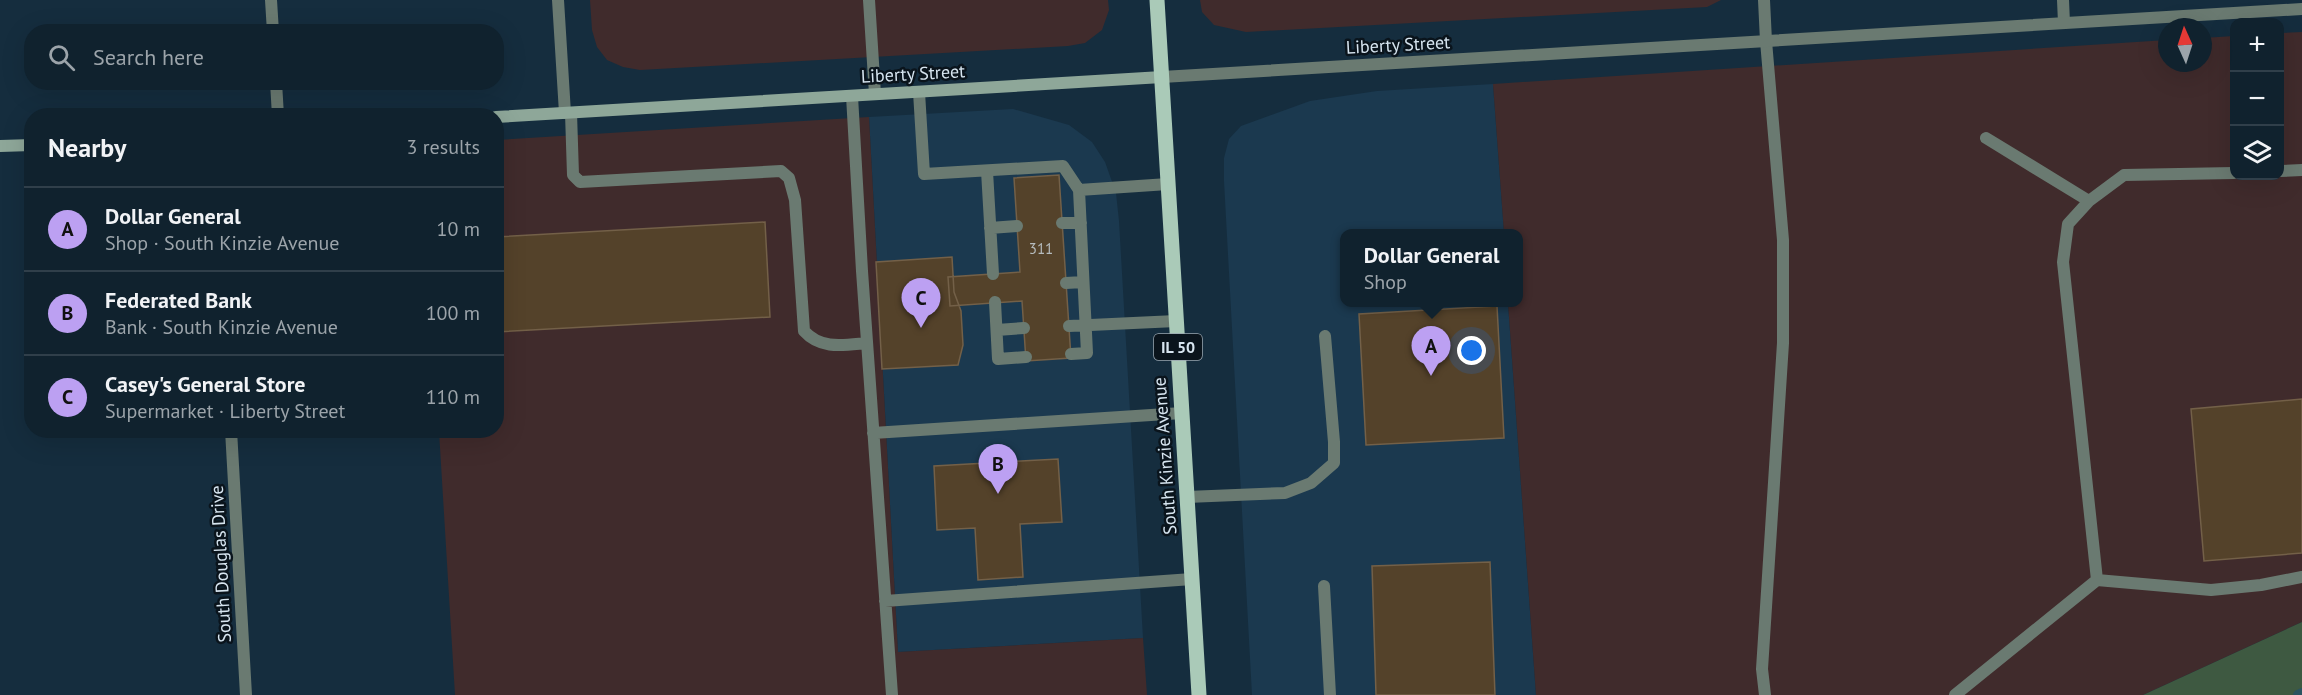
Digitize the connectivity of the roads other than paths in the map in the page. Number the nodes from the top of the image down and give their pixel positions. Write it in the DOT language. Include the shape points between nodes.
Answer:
graph roads {
  1 [pos="270,0"];
  2 [pos="558,0"];
  3 [pos="869,0"];
  4 [pos="1157,0"];
  5 [pos="1764,0"];
  6 [pos="2063,0"];
  7 [pos="2302,9"];
  8 [pos="2064,23"];
  9 [pos="272,24"];
  10 [pos="1766,41"];
  11 [pos="1162,77"];
  12 [pos="276,90"];
  13 [pos="919,92"];
  14 [pos="875,94"];
  15 [pos="852,96"];
  16 [pos="278,108"];
  17 [pos="568,113"];
  18 [pos="504,117"];
  19 [pos="1986,138"];
  20 [pos="24,145"];
  21 [pos="0,146"];
  22 [pos="2302,170"];
  23 [pos="987,171"];
  24 [pos="2284,171"];
  25 [pos="2230,173"];
  26 [pos="1168,184"];
  27 [pos="1079,190"];
  28 [pos="2089,201"];
  29 [pos="1062,223"];
  30 [pos="1081,223"];
  31 [pos="1017,226"];
  32 [pos="990,228"];
  33 [pos="993,274"];
  34 [pos="1083,282"];
  35 [pos="1066,283"];
  36 [pos="995,302"];
  37 [pos="1176,321"];
  38 [pos="1086,325"];
  39 [pos="1069,326"];
  40 [pos="1024,328"];
  41 [pos="997,330"];
  42 [pos="1325,336"];
  43 [pos="867,343"];
  44 [pos="1071,354"];
  45 [pos="1026,357"];
  46 [pos="1182,413"];
  47 [pos="873,433"];
  48 [pos="231,438"];
  49 [pos="1187,497"];
  50 [pos="2302,577"];
  51 [pos="1192,579"];
  52 [pos="2097,580"];
  53 [pos="1324,586"];
  54 [pos="885,601"];
  55 [pos="246,695"];
  56 [pos="892,695"];
  57 [pos="1199,695"];
  58 [pos="1330,695"];
  59 [pos="1765,695"];
  60 [pos="1954,695"];
  1 -- 9 [label="street"];
  2 -- 17 [label="street"];
  3 -- 14 [label="street"];
  4 -- 11 [label="main road, South Kinzie Avenue / IL 50"];
  5 -- 10 [label="street"];
  6 -- 8 [label="street"];
  7 -- 8 [label="street, Liberty Street"];
  8 -- 10 [label="street, Liberty Street"];
  10 -- 11 [label="street, Liberty Street"];
  10 -- 59 [label="street" via="1783,240 1783,343 1762,669"];
  11 -- 13 [label="street, Liberty Street"];
  11 -- 26 [label="main road, South Kinzie Avenue / IL 50"];
  12 -- 16 [label="street"];
  13 -- 14 [label="street, Liberty Street"];
  13 -- 23 [label="street" via="924,174"];
  14 -- 15 [label="street, Liberty Street"];
  15 -- 17 [label="street, Liberty Street"];
  15 -- 43 [label="street"];
  17 -- 18 [label="street, Liberty Street"];
  17 -- 43 [label="street" via="573,175 580,182 781,171 789,178 795,201 804,331 812,340 830,345"];
  19 -- 28 [label="street"];
  20 -- 21 [label="street"];
  22 -- 24 [label="street"];
  23 -- 27 [label="street" via="1063,166"];
  23 -- 32 [label="street"];
  25 -- 28 [label="street" via="2124,175"];
  26 -- 27 [label="street"];
  26 -- 37 [label="main road, South Kinzie Avenue / IL 50"];
  27 -- 30 [label="street"];
  28 -- 52 [label="street" via="2068,224 2063,262"];
  29 -- 30 [label="street"];
  30 -- 34 [label="street"];
  31 -- 32 [label="street"];
  32 -- 33 [label="street"];
  34 -- 35 [label="street"];
  34 -- 38 [label="street"];
  36 -- 41 [label="street"];
  37 -- 38 [label="street"];
  37 -- 46 [label="main road, South Kinzie Avenue / IL 50"];
  38 -- 39 [label="street"];
  38 -- 44 [label="street" via="1088,353"];
  40 -- 41 [label="street"];
  41 -- 45 [label="street" via="998,358"];
  42 -- 49 [label="street" via="1334,463 1311,483 1286,493"];
  43 -- 47 [label="street"];
  46 -- 47 [label="street"];
  46 -- 49 [label="main road, South Kinzie Avenue / IL 50"];
  47 -- 54 [label="street"];
  48 -- 55 [label="street, South Douglas Drive"];
  49 -- 51 [label="main road, South Kinzie Avenue / IL 50"];
  50 -- 52 [label="street" via="2211,590"];
  51 -- 54 [label="street"];
  51 -- 57 [label="main road, South Kinzie Avenue / IL 50"];
  52 -- 60 [label="street"];
  53 -- 58 [label="street"];
  54 -- 56 [label="street"];
}
